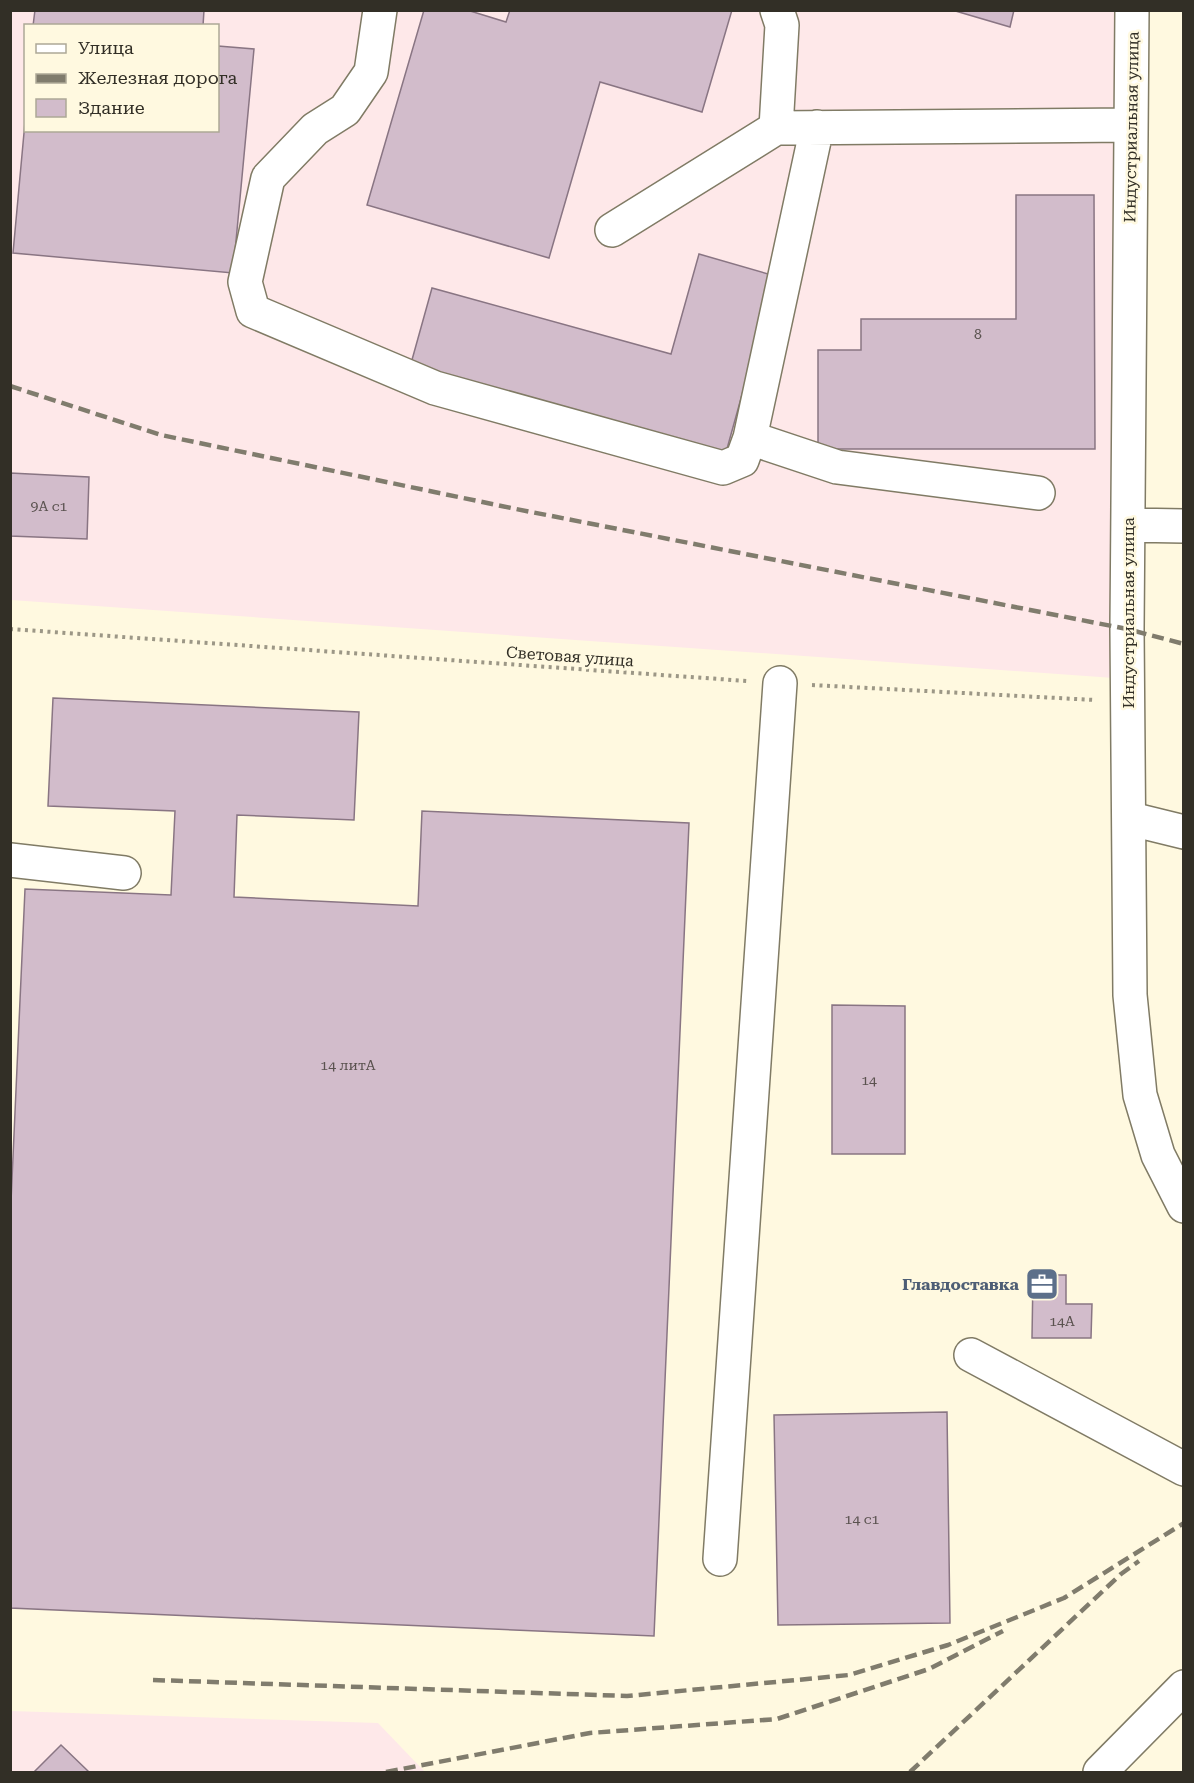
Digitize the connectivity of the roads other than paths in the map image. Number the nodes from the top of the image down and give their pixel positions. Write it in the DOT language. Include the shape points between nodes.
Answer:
graph roads {
  1 [pos="380,10"];
  2 [pos="777,10"];
  3 [pos="1132,10"];
  4 [pos="1130,125"];
  5 [pos="817,127"];
  6 [pos="776,128"];
  7 [pos="612,230"];
  8 [pos="750,438"];
  9 [pos="1038,493"];
  10 [pos="1128,525"];
  11 [pos="1184,526"];
  12 [pos="780,683"];
  13 [pos="1131,819"];
  14 [pos="1184,832"];
  15 [pos="10,860"];
  16 [pos="124,873"];
  17 [pos="1184,1206"];
  18 [pos="971,1355"];
  19 [pos="1184,1469"];
  20 [pos="720,1559"];
  21 [pos="1184,1687"];
  22 [pos="1100,1773"];
  1 -- 8 [label="street" via="371,72 345,110 315,129 268,178 245,282 254,311 435,388 723,468 742,460"];
  2 -- 6 [label="street" via="782,25"];
  3 -- 4 [label="street, Индустриальная улица"];
  4 -- 5 [label="street"];
  4 -- 10 [label="street, Индустриальная улица"];
  5 -- 6 [label="street"];
  5 -- 8 [label="street"];
  6 -- 7 [label="street"];
  8 -- 9 [label="street" via="837,467"];
  10 -- 11 [label="street"];
  10 -- 13 [label="street, Индустриальная улица"];
  12 -- 20 [label="street"];
  13 -- 14 [label="street"];
  13 -- 17 [label="street, Индустриальная улица" via="1130,995 1140,1095 1158,1155"];
  15 -- 16 [label="street"];
  18 -- 19 [label="street"];
  21 -- 22 [label="street"];
}
